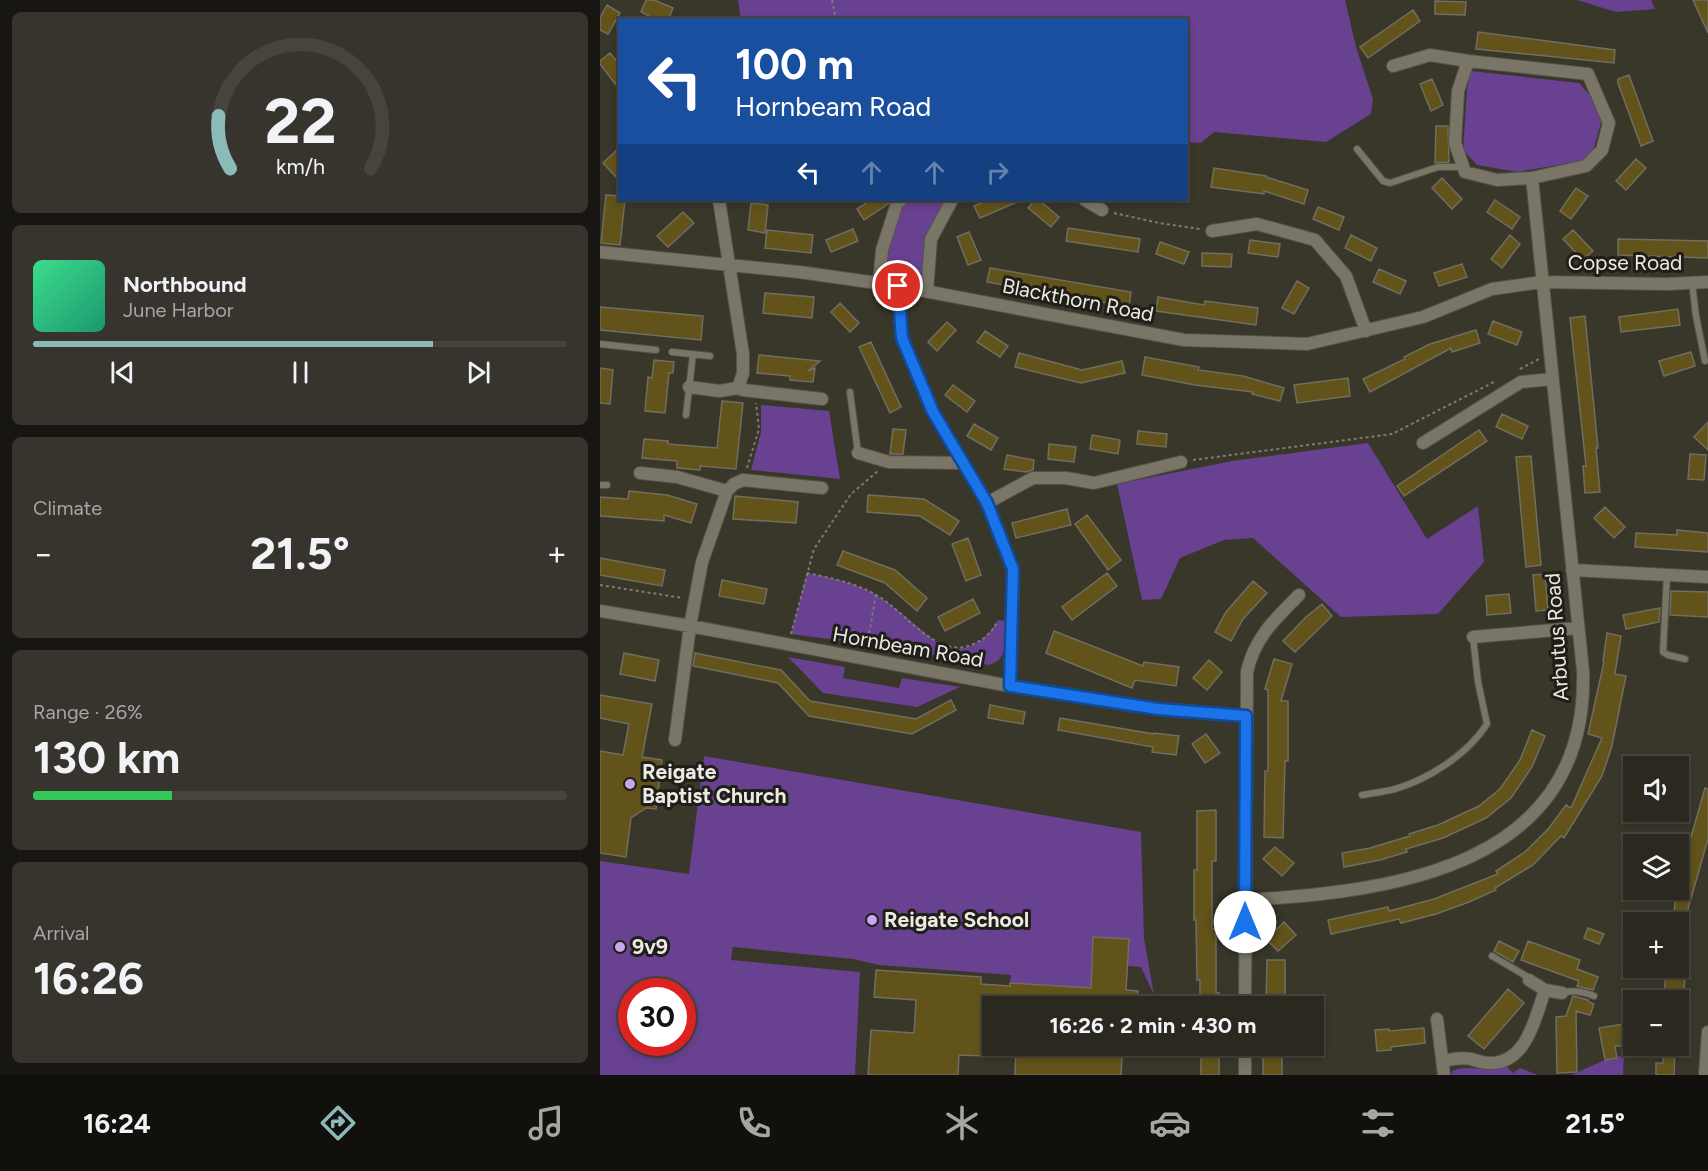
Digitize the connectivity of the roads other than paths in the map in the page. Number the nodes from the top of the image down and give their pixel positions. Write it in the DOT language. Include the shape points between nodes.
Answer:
graph roads {
  1 [pos="1468,61"];
  2 [pos="1393,66"];
  3 [pos="1357,149"];
  4 [pos="1464,167"];
  5 [pos="1532,178"];
  6 [pos="719,201"];
  7 [pos="900,201"];
  8 [pos="951,201"];
  9 [pos="1087,201"];
  10 [pos="1102,210"];
  11 [pos="1212,231"];
  12 [pos="600,252"];
  13 [pos="731,267"];
  14 [pos="1542,282"];
  15 [pos="1708,282"];
  16 [pos="879,283"];
  17 [pos="1692,283"];
  18 [pos="898,286"];
  19 [pos="927,291"];
  20 [pos="1366,331"];
  21 [pos="600,344"];
  22 [pos="656,350"];
  23 [pos="672,352"];
  24 [pos="693,354"];
  25 [pos="710,356"];
  26 [pos="1705,361"];
  27 [pos="1552,379"];
  28 [pos="689,387"];
  29 [pos="738,388"];
  30 [pos="850,392"];
  31 [pos="822,399"];
  32 [pos="686,415"];
  33 [pos="1423,443"];
  34 [pos="858,453"];
  35 [pos="1181,462"];
  36 [pos="963,463"];
  37 [pos="640,473"];
  38 [pos="822,488"];
  39 [pos="727,491"];
  40 [pos="987,503"];
  41 [pos="1572,570"];
  42 [pos="1666,575"];
  43 [pos="1708,577"];
  44 [pos="1299,595"];
  45 [pos="600,611"];
  46 [pos="690,626"];
  47 [pos="1578,628"];
  48 [pos="1473,637"];
  49 [pos="1685,659"];
  50 [pos="1010,686"];
  51 [pos="1246,716"];
  52 [pos="675,740"];
  53 [pos="1362,795"];
  54 [pos="1245,900"];
  55 [pos="1491,956"];
  56 [pos="1528,980"];
  57 [pos="1545,990"];
  58 [pos="1562,993"];
  59 [pos="1245,996"];
  60 [pos="1594,996"];
  61 [pos="1437,1019"];
  62 [pos="1708,1032"];
  63 [pos="1245,1056"];
  64 [pos="1443,1061"];
  65 [pos="1245,1075"];
  66 [pos="1444,1075"];
  67 [pos="1705,1075"];
  1 -- 2 [label="street" via="1430,55"];
  1 -- 4 [label="street" via="1458,91 1455,143"];
  1 -- 5 [label="street" via="1588,74 1609,123 1602,150 1586,166"];
  3 -- 4 [label="lane" via="1383,182 1438,167"];
  4 -- 5 [label="street" via="1465,172 1497,180"];
  5 -- 14 [label="street, Arbutus Road"];
  6 -- 13 [label="street"];
  7 -- 16 [label="street" via="882,250"];
  8 -- 19 [label="street" via="931,239"];
  9 -- 10 [label="street"];
  11 -- 20 [label="street" via="1257,224 1315,240 1346,276"];
  12 -- 13 [label="street, Blackthorn Road"];
  13 -- 16 [label="street, Blackthorn Road"];
  13 -- 29 [label="street" via="743,354"];
  14 -- 17 [label="street, Copse Road"];
  14 -- 20 [label="street, Blackthorn Road" via="1492,289 1423,317"];
  14 -- 27 [label="street, Arbutus Road"];
  15 -- 17 [label="street, Copse Road"];
  16 -- 18 [label="street, Blackthorn Road"];
  17 -- 26 [label="lane"];
  18 -- 19 [label="street, Blackthorn Road"];
  18 -- 36 [label="street" via="902,338 933,412"];
  19 -- 20 [label="street, Blackthorn Road" via="1184,340 1307,344"];
  21 -- 22 [label="lane"];
  23 -- 24 [label="lane"];
  24 -- 25 [label="lane"];
  24 -- 28 [label="lane"];
  27 -- 33 [label="street" via="1521,382"];
  27 -- 41 [label="street, Arbutus Road"];
  28 -- 29 [label="street" via="718,391"];
  28 -- 32 [label="lane"];
  29 -- 31 [label="street"];
  30 -- 34 [label="lane"];
  34 -- 36 [label="street" via="889,462"];
  35 -- 40 [label="street" via="1094,483 1033,478"];
  36 -- 40 [label="street"];
  37 -- 39 [label="street" via="677,477"];
  38 -- 39 [label="street" via="743,480"];
  39 -- 46 [label="street" via="702,562"];
  40 -- 50 [label="street" via="1013,569"];
  41 -- 42 [label="street"];
  41 -- 47 [label="street, Arbutus Road"];
  42 -- 43 [label="street"];
  42 -- 49 [label="lane" via="1663,652"];
  44 -- 51 [label="street" via="1264,632 1252,652 1247,672"];
  45 -- 46 [label="street, Hornbeam Road"];
  46 -- 50 [label="street, Hornbeam Road"];
  46 -- 52 [label="street"];
  47 -- 48 [label="street"];
  47 -- 54 [label="street, Arbutus Road" via="1583,691 1572,749 1555,785 1518,828 1470,858 1397,882 1309,896"];
  48 -- 53 [label="lane" via="1487,724 1480,734 1427,775 1394,789"];
  50 -- 51 [label="street, Hornbeam Road" via="1158,709"];
  51 -- 54 [label="street"];
  54 -- 59 [label="street"];
  55 -- 56 [label="lane"];
  56 -- 57 [label="street"];
  57 -- 58 [label="street"];
  57 -- 64 [label="street" via="1526,1042 1509,1058 1489,1063 1463,1058"];
  58 -- 60 [label="lane" via="1580,991"];
  61 -- 64 [label="street"];
  62 -- 67 [label="street"];
  63 -- 65 [label="street"];
  64 -- 66 [label="street"];
}
